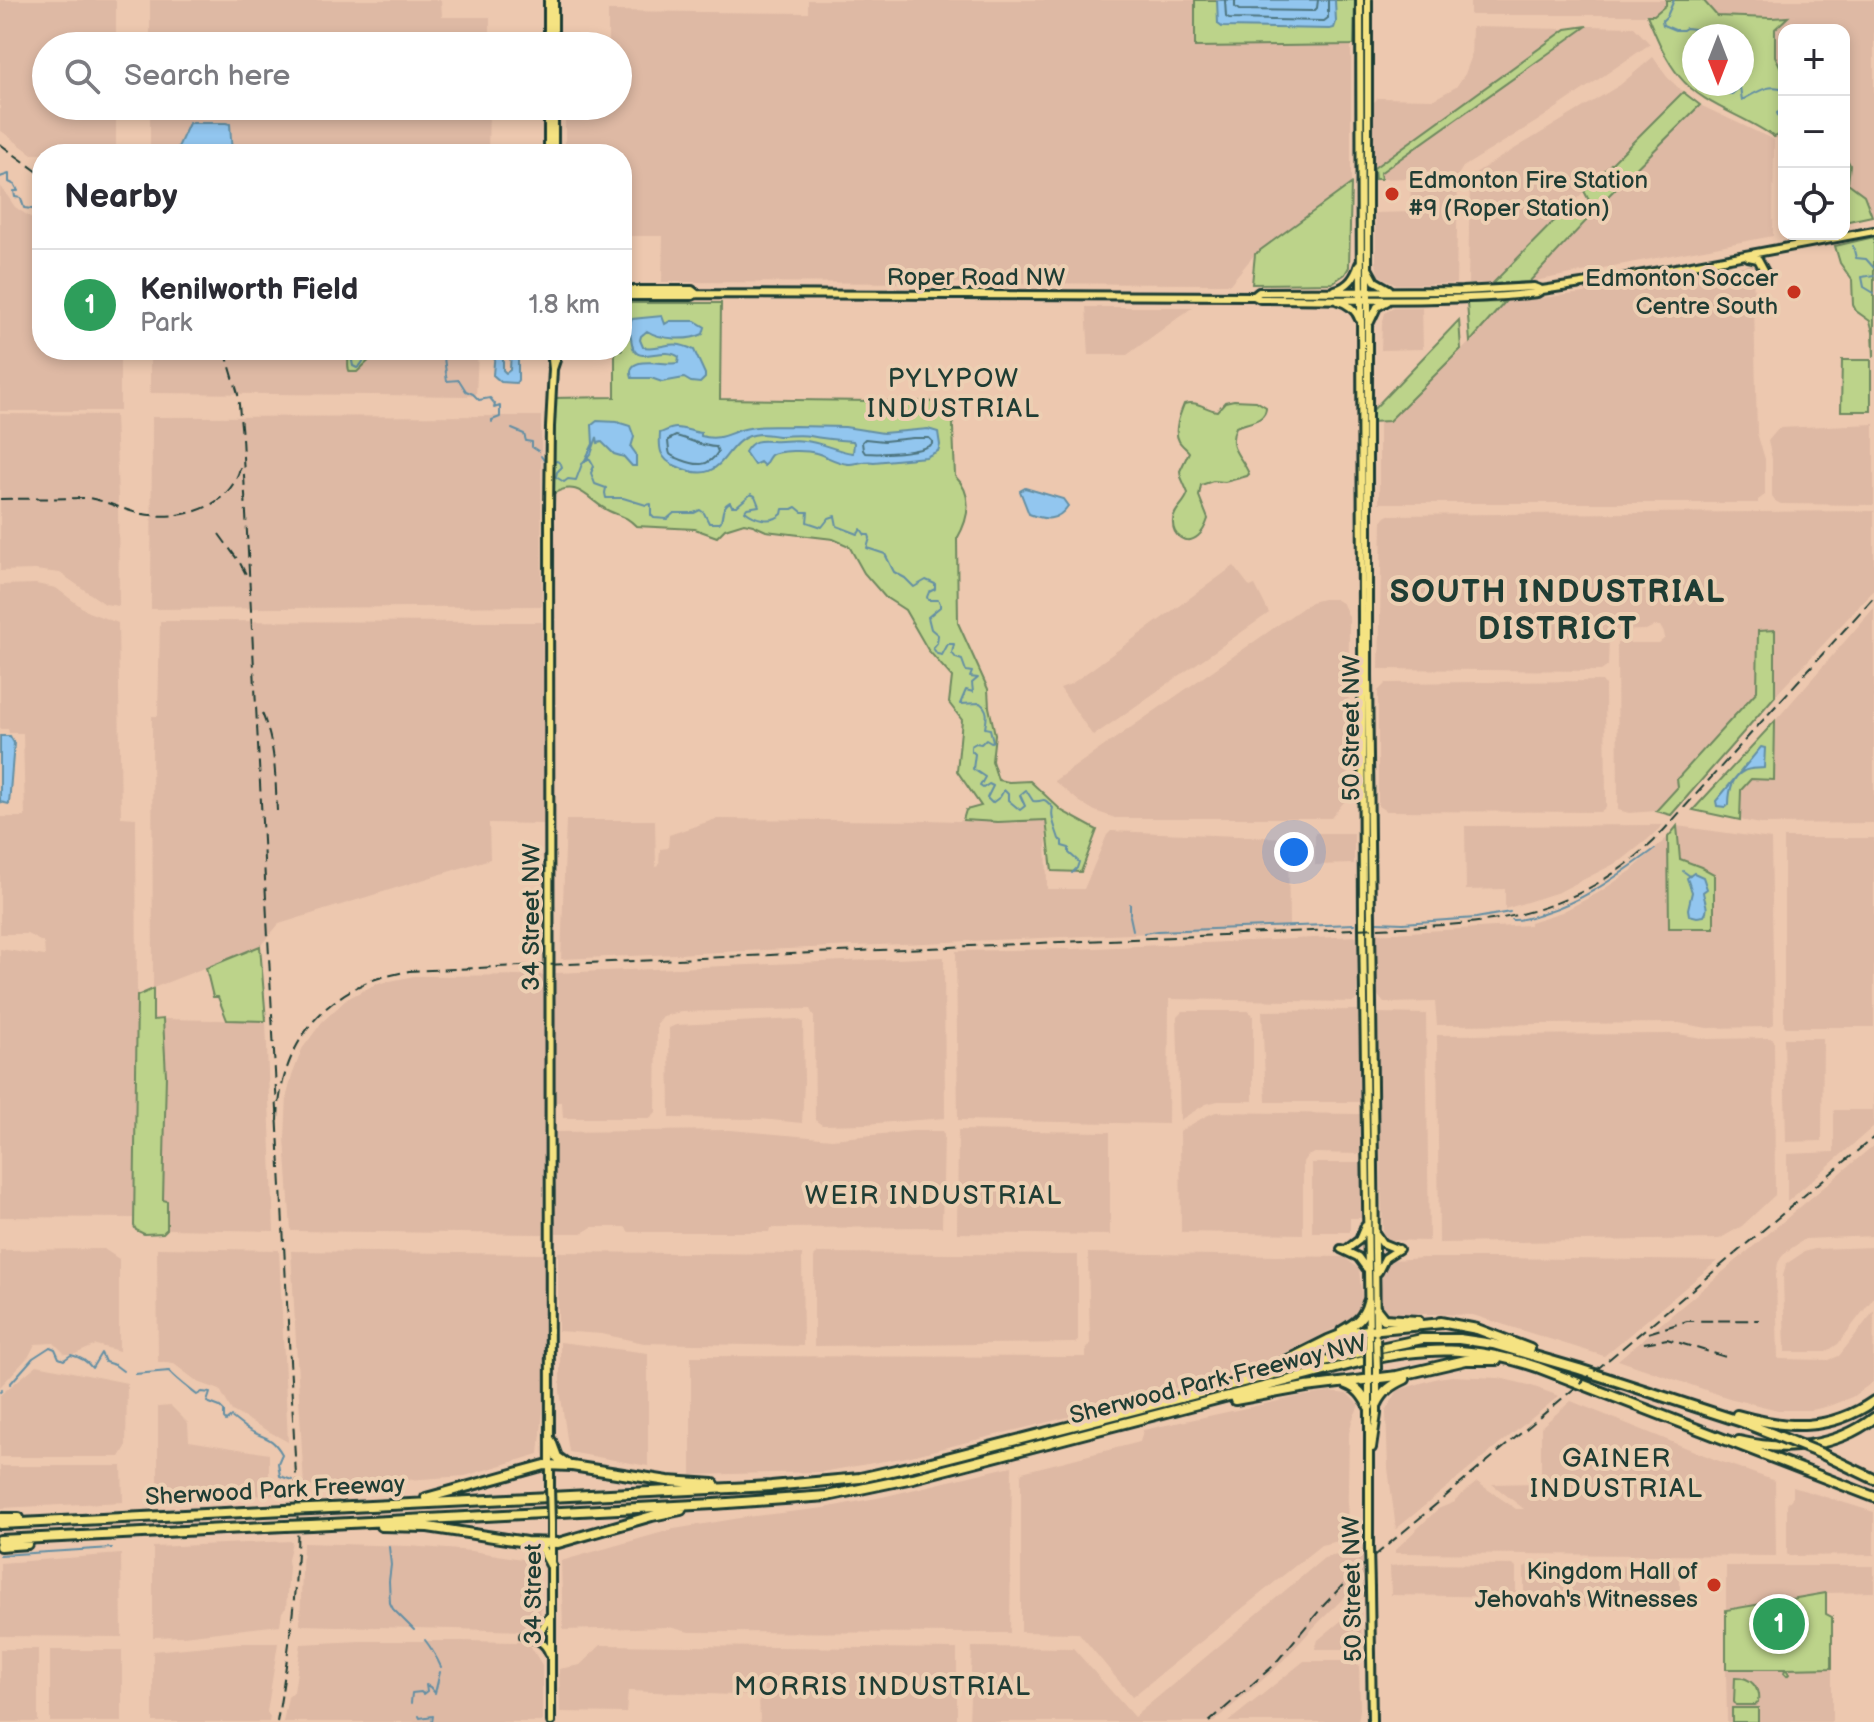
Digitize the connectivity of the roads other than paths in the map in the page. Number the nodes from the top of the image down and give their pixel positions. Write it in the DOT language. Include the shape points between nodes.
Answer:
graph roads {
  1 [pos="551,0"];
  2 [pos="1364,0"];
  3 [pos="551,32"];
  4 [pos="551,120"];
  5 [pos="551,144"];
  6 [pos="1874,228"];
  7 [pos="1850,231"];
  8 [pos="1814,240"];
  9 [pos="1807,242"];
  10 [pos="1740,255"];
  11 [pos="1361,257"];
  12 [pos="1368,265"];
  13 [pos="1765,272"];
  14 [pos="1542,290"];
  15 [pos="1396,291"];
  16 [pos="632,293"];
  17 [pos="1330,295"];
  18 [pos="1364,295"];
  19 [pos="1392,299"];
  20 [pos="1365,329"];
  21 [pos="553,360"];
  22 [pos="1367,1219"];
  23 [pos="1375,1231"];
  24 [pos="1368,1274"];
  25 [pos="1376,1279"];
  26 [pos="1368,1302"];
  27 [pos="1376,1309"];
  28 [pos="1443,1323"];
  29 [pos="1372,1334"];
  30 [pos="1328,1340"];
  31 [pos="1579,1369"];
  32 [pos="1421,1371"];
  33 [pos="1560,1376"];
  34 [pos="1373,1379"];
  35 [pos="1337,1383"];
  36 [pos="1631,1386"];
  37 [pos="1224,1387"];
  38 [pos="1874,1401"];
  39 [pos="1196,1405"];
  40 [pos="1373,1406"];
  41 [pos="1874,1418"];
  42 [pos="1700,1429"];
  43 [pos="551,1441"];
  44 [pos="550,1465"];
  45 [pos="572,1466"];
  46 [pos="1874,1479"];
  47 [pos="771,1486"];
  48 [pos="551,1491"];
  49 [pos="1874,1497"];
  50 [pos="390,1504"];
  51 [pos="714,1504"];
  52 [pos="552,1512"];
  53 [pos="0,1521"];
  54 [pos="324,1524"];
  55 [pos="526,1542"];
  56 [pos="0,1543"];
  57 [pos="551,1544"];
  58 [pos="551,1565"];
  59 [pos="550,1609"];
  60 [pos="551,1658"];
  61 [pos="551,1722"];
  62 [pos="1372,1722"];
  1 -- 3 [label="main road"];
  2 -- 11 [label="main road, 50 Street NW"];
  2 -- 12 [label="main road, 50 Street NW"];
  4 -- 5 [label="main road"];
  6 -- 7 [label="main road, Roper Road NW"];
  6 -- 9 [label="main road, Roper Road NW"];
  8 -- 9 [label="main road, Roper Road NW"];
  9 -- 10 [label="main road, Roper Road NW"];
  10 -- 13 [label="main road" via="1758,259"];
  10 -- 14 [label="main road, Roper Road NW"];
  11 -- 17 [label="main road" via="1351,281"];
  11 -- 18 [label="main road, 50 Street NW"];
  12 -- 15 [label="main road" via="1375,281"];
  12 -- 18 [label="main road, 50 Street NW"];
  14 -- 15 [label="main road, Roper Road NW"];
  14 -- 19 [label="main road, Roper Road NW"];
  15 -- 18 [label="main road, Roper Road NW"];
  16 -- 17 [label="main road, Roper Road NW" via="1260,299"];
  17 -- 18 [label="main road, Roper Road NW"];
  17 -- 20 [label="main road" via="1353,309"];
  18 -- 19 [label="main road, Roper Road NW"];
  18 -- 20 [label="main road, 50 Street NW"];
  19 -- 20 [label="main road" via="1377,307"];
  20 -- 22 [label="main road, 50 Street NW"];
  20 -- 23 [label="main road, 50 Street NW"];
  21 -- 43 [label="main road, 34 Street NW" via="549,482"];
  22 -- 24 [label="main road, 50 Street NW"];
  22 -- 24 [label="main road" via="1359,1240 1344,1249 1358,1257"];
  23 -- 25 [label="main road, 50 Street NW"];
  23 -- 25 [label="main road" via="1382,1243 1398,1249 1382,1261"];
  24 -- 26 [label="main road, 50 Street NW"];
  25 -- 27 [label="main road, 50 Street NW"];
  26 -- 29 [label="main road, 50 Street NW"];
  26 -- 30 [label="highway" via="1359,1320"];
  27 -- 28 [label="highway" via="1388,1320"];
  27 -- 29 [label="main road, 50 Street NW"];
  28 -- 29 [label="highway"];
  28 -- 31 [label="highway" via="1489,1333"];
  29 -- 30 [label="highway" via="1348,1332"];
  29 -- 34 [label="main road, 50 Street NW, bridge"];
  30 -- 37 [label="highway"];
  31 -- 36 [label="highway, Sherwood Park Freeway NW"];
  31 -- 37 [label="highway, Sherwood Park Freeway NW" via="1493,1344 1422,1339"];
  32 -- 33 [label="highway" via="1489,1359"];
  32 -- 34 [label="highway"];
  32 -- 40 [label="highway" via="1395,1383"];
  33 -- 39 [label="highway, Sherwood Park Freeway NW" via="1491,1354 1428,1350 1388,1355"];
  33 -- 42 [label="highway, Sherwood Park Freeway NW"];
  34 -- 35 [label="highway"];
  34 -- 40 [label="main road, 50 Street NW"];
  35 -- 39 [label="highway"];
  35 -- 40 [label="highway" via="1354,1387"];
  36 -- 38 [label="highway" via="1794,1426 1840,1419"];
  36 -- 46 [label="highway, Sherwood Park Freeway NW, bridge" via="1773,1434"];
  37 -- 47 [label="highway, Sherwood Park Freeway NW" via="893,1472"];
  39 -- 51 [label="highway, Sherwood Park Freeway NW" via="863,1489"];
  40 -- 62 [label="main road, 50 Street NW, bridge"];
  41 -- 42 [label="highway" via="1835,1439 1794,1448 1748,1443"];
  42 -- 49 [label="highway, Sherwood Park Freeway NW"];
  43 -- 44 [label="main road, 34 Street NW"];
  43 -- 45 [label="highway" via="558,1459"];
  44 -- 45 [label="highway"];
  44 -- 48 [label="main road, 34 Street"];
  44 -- 50 [label="highway"];
  45 -- 47 [label="highway" via="668,1481"];
  47 -- 48 [label="highway, Sherwood Park Freeway NW"];
  48 -- 50 [label="highway, Sherwood Park Freeway"];
  48 -- 57 [label="main road, 34 Street, bridge"];
  50 -- 53 [label="highway, Sherwood Park Freeway, bridge"];
  51 -- 52 [label="highway, Sherwood Park Freeway NW"];
  51 -- 57 [label="highway"];
  52 -- 54 [label="highway, Sherwood Park Freeway"];
  54 -- 55 [label="highway" via="428,1527"];
  54 -- 56 [label="highway, Sherwood Park Freeway, bridge"];
  55 -- 57 [label="highway"];
  55 -- 58 [label="highway" via="543,1550"];
  57 -- 58 [label="main road, 34 Street"];
  58 -- 59 [label="main road, 34 Street"];
  59 -- 60 [label="main road, 34 Street"];
  59 -- 60 [label="main road" via="542,1629 524,1636 544,1644"];
  60 -- 61 [label="main road, 34 Street"];
}
